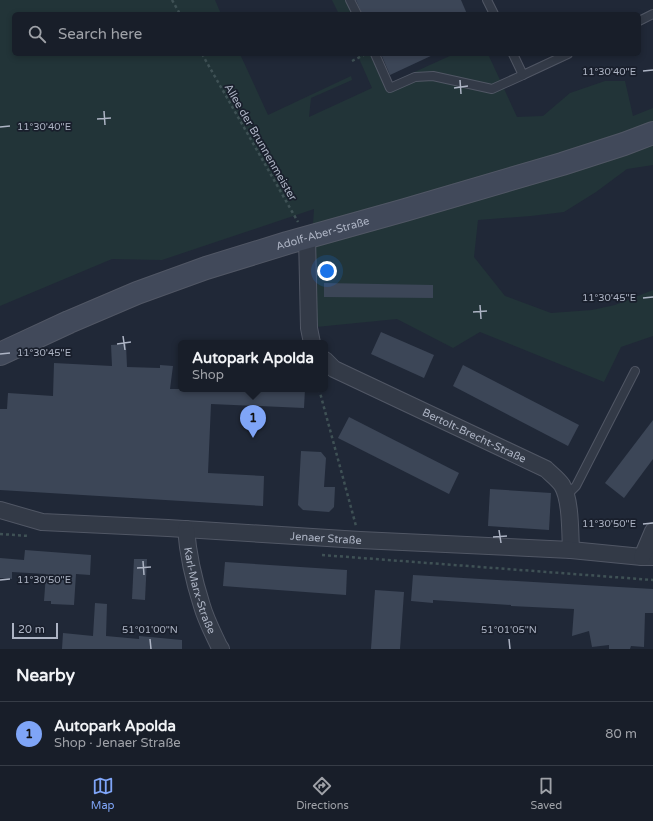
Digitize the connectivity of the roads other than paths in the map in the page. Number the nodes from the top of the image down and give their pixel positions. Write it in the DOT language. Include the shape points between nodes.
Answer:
graph roads {
  1 [pos="350,0"];
  2 [pos="487,0"];
  3 [pos="356,12"];
  4 [pos="493,12"];
  5 [pos="653,14"];
  6 [pos="641,20"];
  7 [pos="376,56"];
  8 [pos="514,56"];
  9 [pos="564,56"];
  10 [pos="523,76"];
  11 [pos="653,133"];
  12 [pos="307,237"];
  13 [pos="311,340"];
  14 [pos="0,354"];
  15 [pos="328,363"];
  16 [pos="635,371"];
  17 [pos="566,496"];
  18 [pos="0,510"];
  19 [pos="186,529"];
  20 [pos="653,531"];
  21 [pos="571,550"];
  22 [pos="647,557"];
  23 [pos="221,649"];
  1 -- 3 [label="lane"];
  2 -- 4 [label="lane"];
  5 -- 6 [label="lane"];
  7 -- 10 [label="lane" via="390,88 415,77 433,76 492,89"];
  8 -- 10 [label="lane"];
  9 -- 10 [label="lane"];
  11 -- 12 [label="main road, Adolf-Aber-Straße" via="562,164"];
  12 -- 13 [label="street"];
  12 -- 14 [label="main road, Adolf-Aber-Straße" via="206,268 137,293"];
  15 -- 17 [label="street, Bertolt-Brecht-Straße" via="334,369 546,469 562,485"];
  16 -- 17 [label="lane" via="576,486"];
  17 -- 21 [label="street, Bertolt-Brecht-Straße" via="569,506"];
  18 -- 19 [label="street, Jenaer Straße" via="42,522"];
  19 -- 21 [label="street, Jenaer Straße"];
  19 -- 23 [label="street, Karl-Marx-Straße" via="191,565 202,607"];
  20 -- 22 [label="street"];
  21 -- 22 [label="street, Jenaer Straße"];
}
